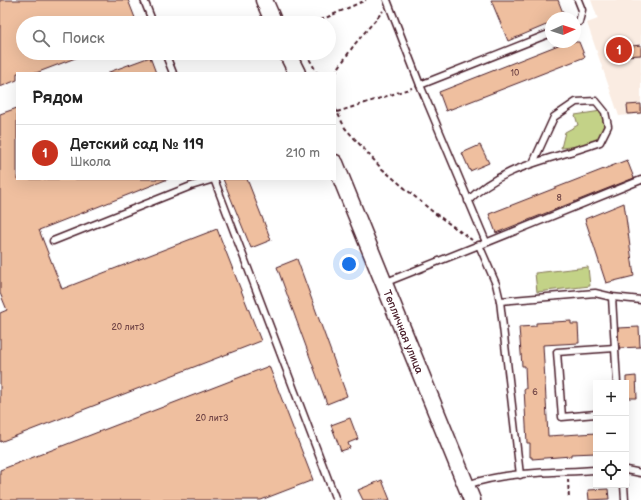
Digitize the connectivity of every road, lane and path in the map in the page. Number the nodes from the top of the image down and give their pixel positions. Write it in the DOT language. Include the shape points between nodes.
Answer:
graph roads {
  1 [pos="144,0"];
  2 [pos="264,0"];
  3 [pos="366,0"];
  4 [pos="387,0"];
  5 [pos="578,0"];
  6 [pos="384,9"];
  7 [pos="150,16"];
  8 [pos="271,16"];
  9 [pos="330,16"];
  10 [pos="581,16"];
  11 [pos="545,35"];
  12 [pos="168,60"];
  13 [pos="290,60"];
  14 [pos="310,60"];
  15 [pos="173,72"];
  16 [pos="296,72"];
  17 [pos="316,72"];
  18 [pos="336,72"];
  19 [pos="420,85"];
  20 [pos="337,112"];
  21 [pos="534,163"];
  22 [pos="336,165"];
  23 [pos="211,180"];
  24 [pos="214,180"];
  25 [pos="641,180"];
  26 [pos="468,201"];
  27 [pos="53,241"];
  28 [pos="486,242"];
  29 [pos="480,245"];
  30 [pos="384,283"];
  31 [pos="612,296"];
  32 [pos="641,300"];
  33 [pos="500,301"];
  34 [pos="615,348"];
  35 [pos="617,380"];
  36 [pos="593,414"];
  37 [pos="593,470"];
  38 [pos="629,471"];
  39 [pos="568,472"];
  40 [pos="641,473"];
  41 [pos="520,475"];
  42 [pos="624,488"];
  43 [pos="469,493"];
  44 [pos="336,500"];
  45 [pos="570,500"];
  46 [pos="625,500"];
  1 -- 7 [label="lane"];
  2 -- 8 [label="street"];
  3 -- 9 [label="path"];
  4 -- 19 [label="lane"];
  5 -- 10 [label="lane" via="582,10"];
  6 -- 18 [label="path"];
  11 -- 19 [label="lane"];
  12 -- 15 [label="lane"];
  13 -- 16 [label="street"];
  14 -- 17 [label="path"];
  19 -- 20 [label="path"];
  19 -- 26 [label="lane"];
  20 -- 29 [label="path" via="345,128 380,168 433,212"];
  21 -- 21 [label="lane" via="600,142 608,126 605,112 596,101 576,102 554,117"];
  21 -- 26 [label="lane" via="478,190"];
  22 -- 30 [label="street, Тепличная улица"];
  23 -- 27 [label="lane"];
  24 -- 44 [label="lane"];
  25 -- 28 [label="lane"];
  26 -- 28 [label="lane"];
  28 -- 29 [label="lane"];
  29 -- 30 [label="lane"];
  29 -- 33 [label="lane"];
  30 -- 43 [label="street, Тепличная улица"];
  31 -- 32 [label="lane"];
  31 -- 33 [label="lane" via="596,293"];
  31 -- 34 [label="lane"];
  33 -- 41 [label="lane"];
  34 -- 35 [label="lane"];
  34 -- 36 [label="lane" via="558,352 562,417"];
  37 -- 39 [label="lane"];
  38 -- 40 [label="lane"];
  39 -- 41 [label="lane"];
  39 -- 45 [label="path"];
  41 -- 43 [label="lane" via="486,479"];
  42 -- 46 [label="lane"];
}
